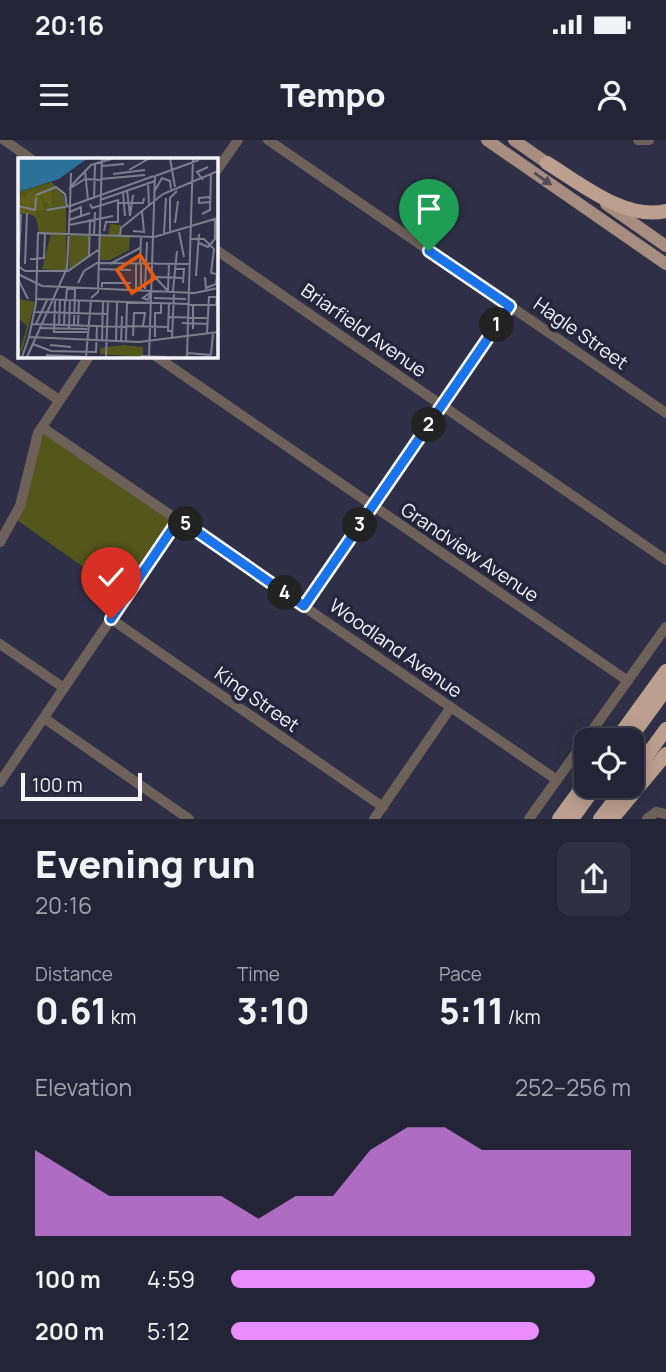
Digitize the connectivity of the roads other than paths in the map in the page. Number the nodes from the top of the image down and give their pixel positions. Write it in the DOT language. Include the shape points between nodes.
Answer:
graph roads {
  1 [pos="4,140"];
  2 [pos="238,140"];
  3 [pos="268,140"];
  4 [pos="487,140"];
  5 [pos="513,140"];
  6 [pos="638,140"];
  7 [pos="649,140"];
  8 [pos="31,158"];
  9 [pos="547,163"];
  10 [pos="217,170"];
  11 [pos="666,211"];
  12 [pos="666,246"];
  13 [pos="217,250"];
  14 [pos="666,264"];
  15 [pos="510,306"];
  16 [pos="89,357"];
  17 [pos="157,357"];
  18 [pos="0,360"];
  19 [pos="59,400"];
  20 [pos="443,405"];
  21 [pos="666,413"];
  22 [pos="42,427"];
  23 [pos="372,507"];
  24 [pos="179,519"];
  25 [pos="0,542"];
  26 [pos="666,560"];
  27 [pos="304,606"];
  28 [pos="111,619"];
  29 [pos="666,627"];
  30 [pos="0,644"];
  31 [pos="666,671"];
  32 [pos="628,681"];
  33 [pos="64,688"];
  34 [pos="666,689"];
  35 [pos="666,704"];
  36 [pos="451,707"];
  37 [pos="44,718"];
  38 [pos="625,728"];
  39 [pos="638,728"];
  40 [pos="666,729"];
  41 [pos="644,734"];
  42 [pos="666,754"];
  43 [pos="644,759"];
  44 [pos="557,780"];
  45 [pos="0,782"];
  46 [pos="574,798"];
  47 [pos="587,798"];
  48 [pos="598,798"];
  49 [pos="616,798"];
  50 [pos="383,807"];
  51 [pos="189,819"];
  52 [pos="374,819"];
  53 [pos="529,819"];
  54 [pos="559,819"];
  55 [pos="572,819"];
  56 [pos="583,819"];
  57 [pos="600,819"];
  58 [pos="612,819"];
  1 -- 8 [label="street"];
  2 -- 10 [label="street"];
  3 -- 15 [label="street, Hagle Street"];
  4 -- 14 [label="main road, one-way"];
  5 -- 9 [label="main road"];
  6 -- 7 [label="street"];
  9 -- 11 [label="highway" via="602,197 639,211"];
  9 -- 12 [label="main road"];
  13 -- 20 [label="street, Briarfield Avenue"];
  15 -- 20 [label="street"];
  15 -- 21 [label="street, Hagle Street"];
  16 -- 19 [label="street"];
  17 -- 23 [label="street, Grandview Avenue"];
  18 -- 19 [label="street"];
  19 -- 22 [label="street"];
  20 -- 23 [label="street"];
  20 -- 26 [label="street, Briarfield Avenue"];
  22 -- 24 [label="street, Woodland Avenue"];
  22 -- 25 [label="street" via="31,453 20,506"];
  23 -- 27 [label="street"];
  23 -- 32 [label="street, Grandview Avenue"];
  24 -- 27 [label="street, Woodland Avenue"];
  24 -- 28 [label="street"];
  27 -- 36 [label="street, Woodland Avenue"];
  28 -- 33 [label="street"];
  28 -- 50 [label="street, King Street"];
  29 -- 32 [label="street"];
  30 -- 33 [label="street"];
  31 -- 38 [label="highway"];
  32 -- 44 [label="street"];
  33 -- 37 [label="street"];
  34 -- 39 [label="highway"];
  35 -- 41 [label="highway"];
  36 -- 44 [label="street, Woodland Avenue"];
  36 -- 50 [label="street"];
  37 -- 45 [label="street"];
  37 -- 51 [label="street"];
  40 -- 43 [label="highway"];
  42 -- 58 [label="highway"];
  44 -- 53 [label="street"];
  46 -- 54 [label="highway"];
  47 -- 55 [label="highway"];
  48 -- 56 [label="highway"];
  49 -- 57 [label="highway"];
  50 -- 52 [label="street"];
}
